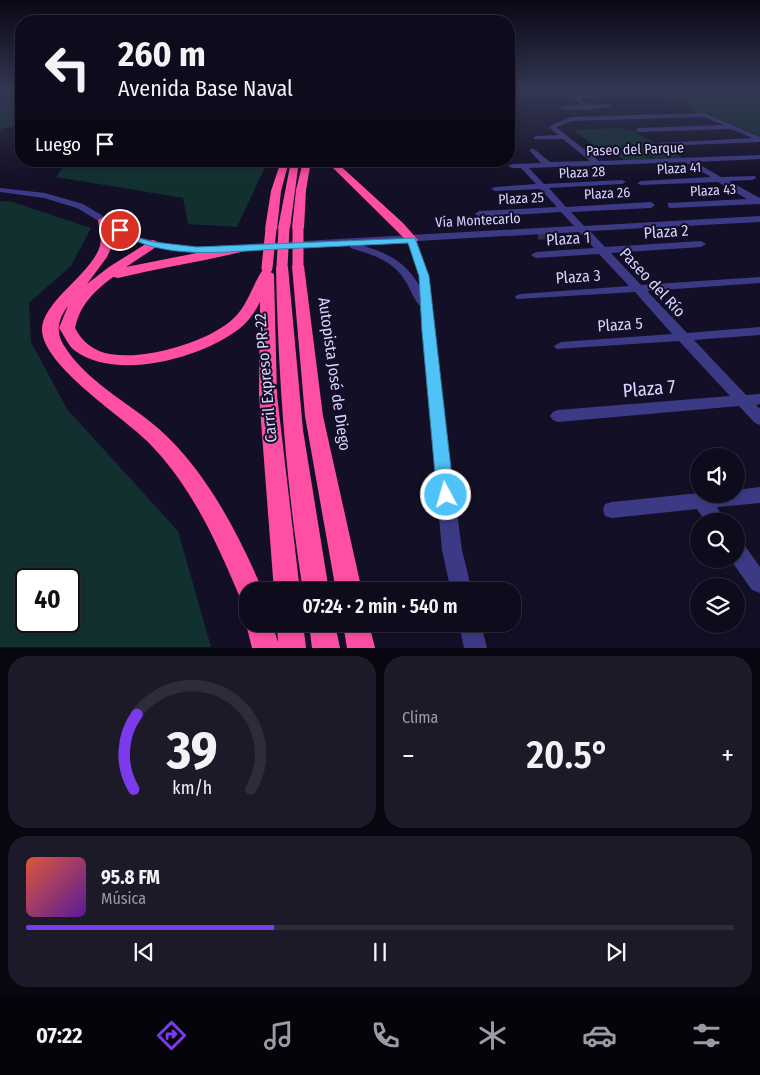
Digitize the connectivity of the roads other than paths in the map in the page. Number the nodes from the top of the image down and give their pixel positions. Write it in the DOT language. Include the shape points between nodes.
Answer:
graph roads {
  1 [pos="567,120"];
  2 [pos="718,120"];
  3 [pos="733,126"];
  4 [pos="638,130"];
  5 [pos="563,137"];
  6 [pos="536,138"];
  7 [pos="760,139"];
  8 [pos="661,144"];
  9 [pos="532,150"];
  10 [pos="760,157"];
  11 [pos="687,160"];
  12 [pos="597,163"];
  13 [pos="548,165"];
  14 [pos="515,166"];
  15 [pos="523,166"];
  16 [pos="283,167"];
  17 [pos="294,167"];
  18 [pos="306,167"];
  19 [pos="336,167"];
  20 [pos="752,178"];
  21 [pos="719,179"];
  22 [pos="622,182"];
  23 [pos="641,183"];
  24 [pos="542,186"];
  25 [pos="498,187"];
  26 [pos="0,190"];
  27 [pos="759,202"];
  28 [pos="651,205"];
  29 [pos="671,205"];
  30 [pos="564,209"];
  31 [pos="479,214"];
  32 [pos="760,219"];
  33 [pos="104,220"];
  34 [pos="582,230"];
  35 [pos="494,236"];
  36 [pos="412,240"];
  37 [pos="342,242"];
  38 [pos="148,243"];
  39 [pos="701,244"];
  40 [pos="237,249"];
  41 [pos="602,251"];
  42 [pos="536,255"];
  43 [pos="278,268"];
  44 [pos="760,280"];
  45 [pos="91,282"];
  46 [pos="638,289"];
  47 [pos="522,297"];
  48 [pos="426,310"];
  49 [pos="760,331"];
  50 [pos="683,337"];
  51 [pos="561,346"];
  52 [pos="760,399"];
  53 [pos="742,400"];
  54 [pos="558,416"];
  55 [pos="760,420"];
  56 [pos="760,495"];
  57 [pos="745,497"];
  58 [pos="690,502"];
  59 [pos="612,510"];
  60 [pos="745,563"];
  61 [pos="246,582"];
  62 [pos="286,582"];
  63 [pos="315,582"];
  64 [pos="347,582"];
  65 [pos="460,582"];
  66 [pos="759,583"];
  67 [pos="261,632"];
  68 [pos="291,632"];
  69 [pos="323,632"];
  70 [pos="358,632"];
  71 [pos="472,632"];
  72 [pos="266,648"];
  73 [pos="292,648"];
  74 [pos="326,648"];
  75 [pos="362,648"];
  76 [pos="476,648"];
  1 -- 5 [label="street" via="552,127"];
  2 -- 3 [label="street"];
  3 -- 4 [label="street"];
  3 -- 7 [label="street"];
  5 -- 6 [label="street"];
  5 -- 12 [label="street"];
  7 -- 8 [label="street"];
  9 -- 13 [label="street"];
  10 -- 11 [label="street, Paseo del Parque"];
  11 -- 12 [label="street, Paseo del Parque"];
  11 -- 21 [label="street"];
  12 -- 13 [label="street, Paseo del Parque"];
  13 -- 15 [label="street, Paseo del Parque"];
  14 -- 15 [label="street, Paseo del Parque"];
  15 -- 24 [label="street, Paseo del Río"];
  16 -- 43 [label="highway, Autopista José de Diego, bridge" via="271,229"];
  17 -- 43 [label="highway, Carril Expreso PR-22, bridge"];
  18 -- 43 [label="highway, Autopista José de Diego, bridge" via="298,228"];
  19 -- 36 [label="highway"];
  20 -- 21 [label="street, Plaza 41"];
  21 -- 23 [label="street, Plaza 41"];
  21 -- 27 [label="street"];
  22 -- 24 [label="street, Plaza 28"];
  24 -- 25 [label="street, Plaza 28"];
  24 -- 30 [label="street, Paseo del Río"];
  26 -- 33 [label="street, Vía Montecarlo" via="45,196 80,206"];
  27 -- 29 [label="street, Plaza 43"];
  28 -- 30 [label="street, Plaza 26"];
  30 -- 31 [label="street, Plaza 25"];
  30 -- 34 [label="street, Paseo del Río"];
  32 -- 34 [label="street, Vía Montecarlo"];
  33 -- 38 [label="street, Vía Montecarlo" via="135,240"];
  33 -- 45 [label="highway" via="105,248"];
  34 -- 35 [label="street, Vía Montecarlo" via="569,228"];
  34 -- 35 [label="street, Vía Montecarlo" via="571,234"];
  34 -- 41 [label="street, Paseo del Río"];
  35 -- 36 [label="street, Vía Montecarlo" via="429,242"];
  36 -- 37 [label="street, Vía Montecarlo"];
  36 -- 48 [label="street" via="424,276"];
  37 -- 40 [label="street, Vía Montecarlo"];
  37 -- 48 [label="street" via="384,254 398,262"];
  38 -- 40 [label="street, Vía Montecarlo" via="197,250"];
  38 -- 45 [label="highway"];
  38 -- 45 [label="highway"];
  39 -- 41 [label="street, Plaza 2"];
  40 -- 45 [label="highway" via="144,266"];
  41 -- 42 [label="street, Plaza 1"];
  41 -- 46 [label="street, Paseo del Río"];
  43 -- 45 [label="highway" via="250,309 222,334 179,352 131,360 92,354 74,343 69,335 67,322 73,307"];
  43 -- 62 [label="highway, Autopista José de Diego" via="268,395"];
  43 -- 63 [label="highway, Carril Expreso PR-22" via="290,405"];
  43 -- 64 [label="highway, Autopista José de Diego" via="314,416"];
  44 -- 46 [label="street, Plaza 3"];
  45 -- 61 [label="highway" via="63,303 51,320 50,336 66,362 153,435 175,458 224,533"];
  46 -- 47 [label="street, Plaza 3"];
  46 -- 50 [label="street, Paseo del Río"];
  48 -- 65 [label="street" via="452,550"];
  49 -- 50 [label="street, Plaza 5"];
  50 -- 51 [label="street, Plaza 5"];
  50 -- 53 [label="street, Paseo del Río"];
  52 -- 53 [label="street, Plaza 7"];
  53 -- 54 [label="street, Plaza 7"];
  53 -- 55 [label="street, Paseo del Río"];
  56 -- 57 [label="street"];
  58 -- 59 [label="street"];
  60 -- 66 [label="street"];
  67 -- 72 [label="highway"];
  68 -- 73 [label="highway"];
  69 -- 74 [label="highway"];
  70 -- 75 [label="highway"];
  71 -- 76 [label="street"];
}
